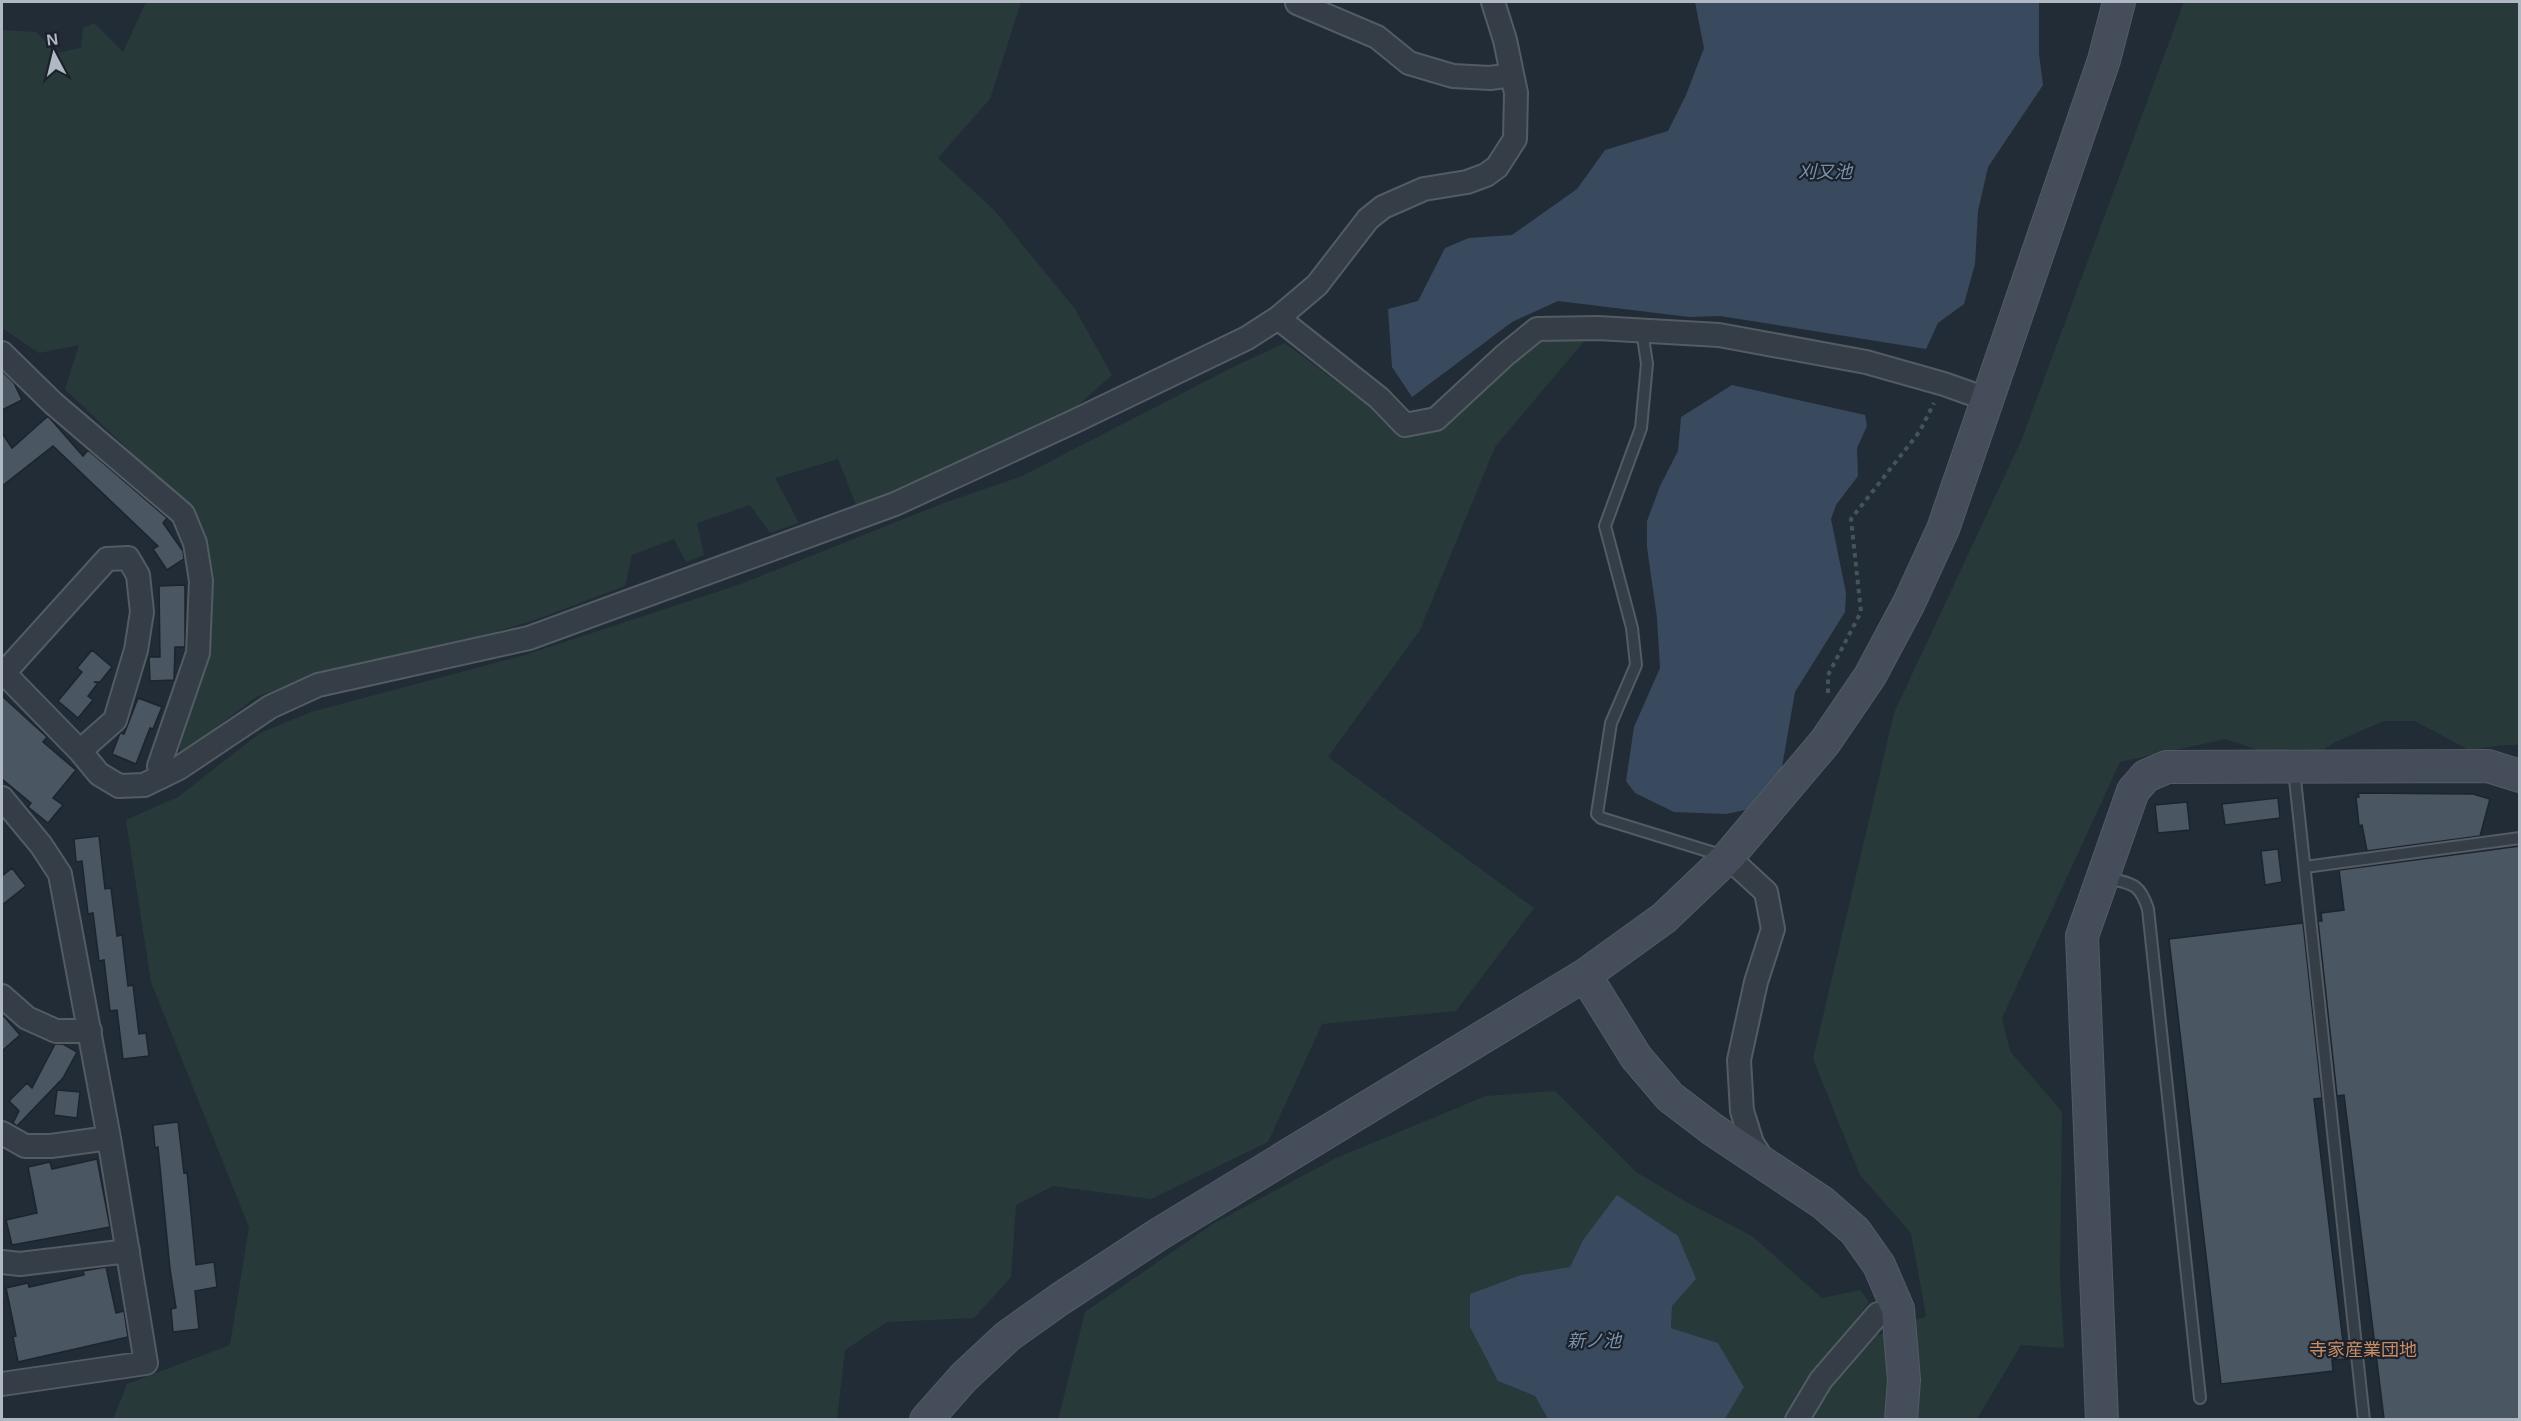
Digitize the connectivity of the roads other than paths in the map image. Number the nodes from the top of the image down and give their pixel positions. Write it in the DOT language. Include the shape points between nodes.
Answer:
graph roads {
  1 [pos="1493,2"];
  2 [pos="2119,2"];
  3 [pos="1297,3"];
  4 [pos="1512,75"];
  5 [pos="1278,318"];
  6 [pos="1642,330"];
  7 [pos="2,353"];
  8 [pos="1989,400"];
  9 [pos="3,672"];
  10 [pos="81,751"];
  11 [pos="2293,766"];
  12 [pos="2520,776"];
  13 [pos="161,777"];
  14 [pos="2,798"];
  15 [pos="2520,838"];
  16 [pos="1728,857"];
  17 [pos="2305,867"];
  18 [pos="2104,877"];
  19 [pos="1585,975"];
  20 [pos="2,996"];
  21 [pos="90,1031"];
  22 [pos="2,1133"];
  23 [pos="109,1138"];
  24 [pos="1764,1164"];
  25 [pos="128,1251"];
  26 [pos="2,1262"];
  27 [pos="1898,1309"];
  28 [pos="2,1384"];
  29 [pos="2200,1398"];
  30 [pos="926,1419"];
  31 [pos="1797,1419"];
  32 [pos="1901,1419"];
  33 [pos="2102,1419"];
  34 [pos="2364,1419"];
  1 -- 4 [label="street"];
  2 -- 8 [label="street" via="2104,60"];
  3 -- 4 [label="street" via="1377,36 1409,63 1453,76"];
  4 -- 5 [label="street" via="1516,93 1515,139 1497,167 1467,182 1424,189 1383,207 1368,219 1317,285"];
  5 -- 6 [label="street" via="1379,398 1405,426 1436,419 1537,329"];
  5 -- 13 [label="street" via="1226,348 895,504 529,638 318,685 270,706"];
  6 -- 8 [label="street" via="1719,335 1866,362"];
  6 -- 16 [label="lane" via="1647,364 1641,428 1605,526 1632,628 1636,665 1611,723 1597,814"];
  7 -- 13 [label="street" via="54,403 183,513 195,543 201,581 198,653 159,766"];
  8 -- 16 [label="street" via="1943,529 1870,676 1825,741"];
  9 -- 10 [label="street"];
  9 -- 10 [label="street" via="107,559 128,558 138,575 142,612 136,650 115,720"];
  10 -- 13 [label="street" via="99,774 119,786 144,785"];
  11 -- 12 [label="street" via="2488,766"];
  11 -- 17 [label="lane"];
  11 -- 18 [label="street" via="2167,767 2146,776 2133,791"];
  14 -- 21 [label="street" via="60,874"];
  15 -- 17 [label="lane"];
  16 -- 19 [label="street" via="1664,918"];
  16 -- 24 [label="street" via="1766,892 1773,929 1756,982 1739,1060 1742,1111 1752,1143"];
  17 -- 34 [label="lane"];
  18 -- 29 [label="lane" via="2134,885 2143,892 2148,909"];
  18 -- 33 [label="street" via="2082,936"];
  19 -- 24 [label="street" via="1636,1057 1670,1097"];
  19 -- 30 [label="street" via="1159,1234 1060,1299 1008,1336"];
  20 -- 21 [label="street" via="27,1018 56,1031"];
  21 -- 23 [label="street"];
  22 -- 23 [label="street" via="25,1146"];
  23 -- 25 [label="street"];
  24 -- 27 [label="street" via="1823,1203 1855,1231 1879,1265"];
  25 -- 26 [label="street" via="20,1264"];
  25 -- 28 [label="street" via="146,1363"];
  27 -- 31 [label="street" via="1878,1314 1821,1380"];
  27 -- 32 [label="street" via="1904,1380"];
}
